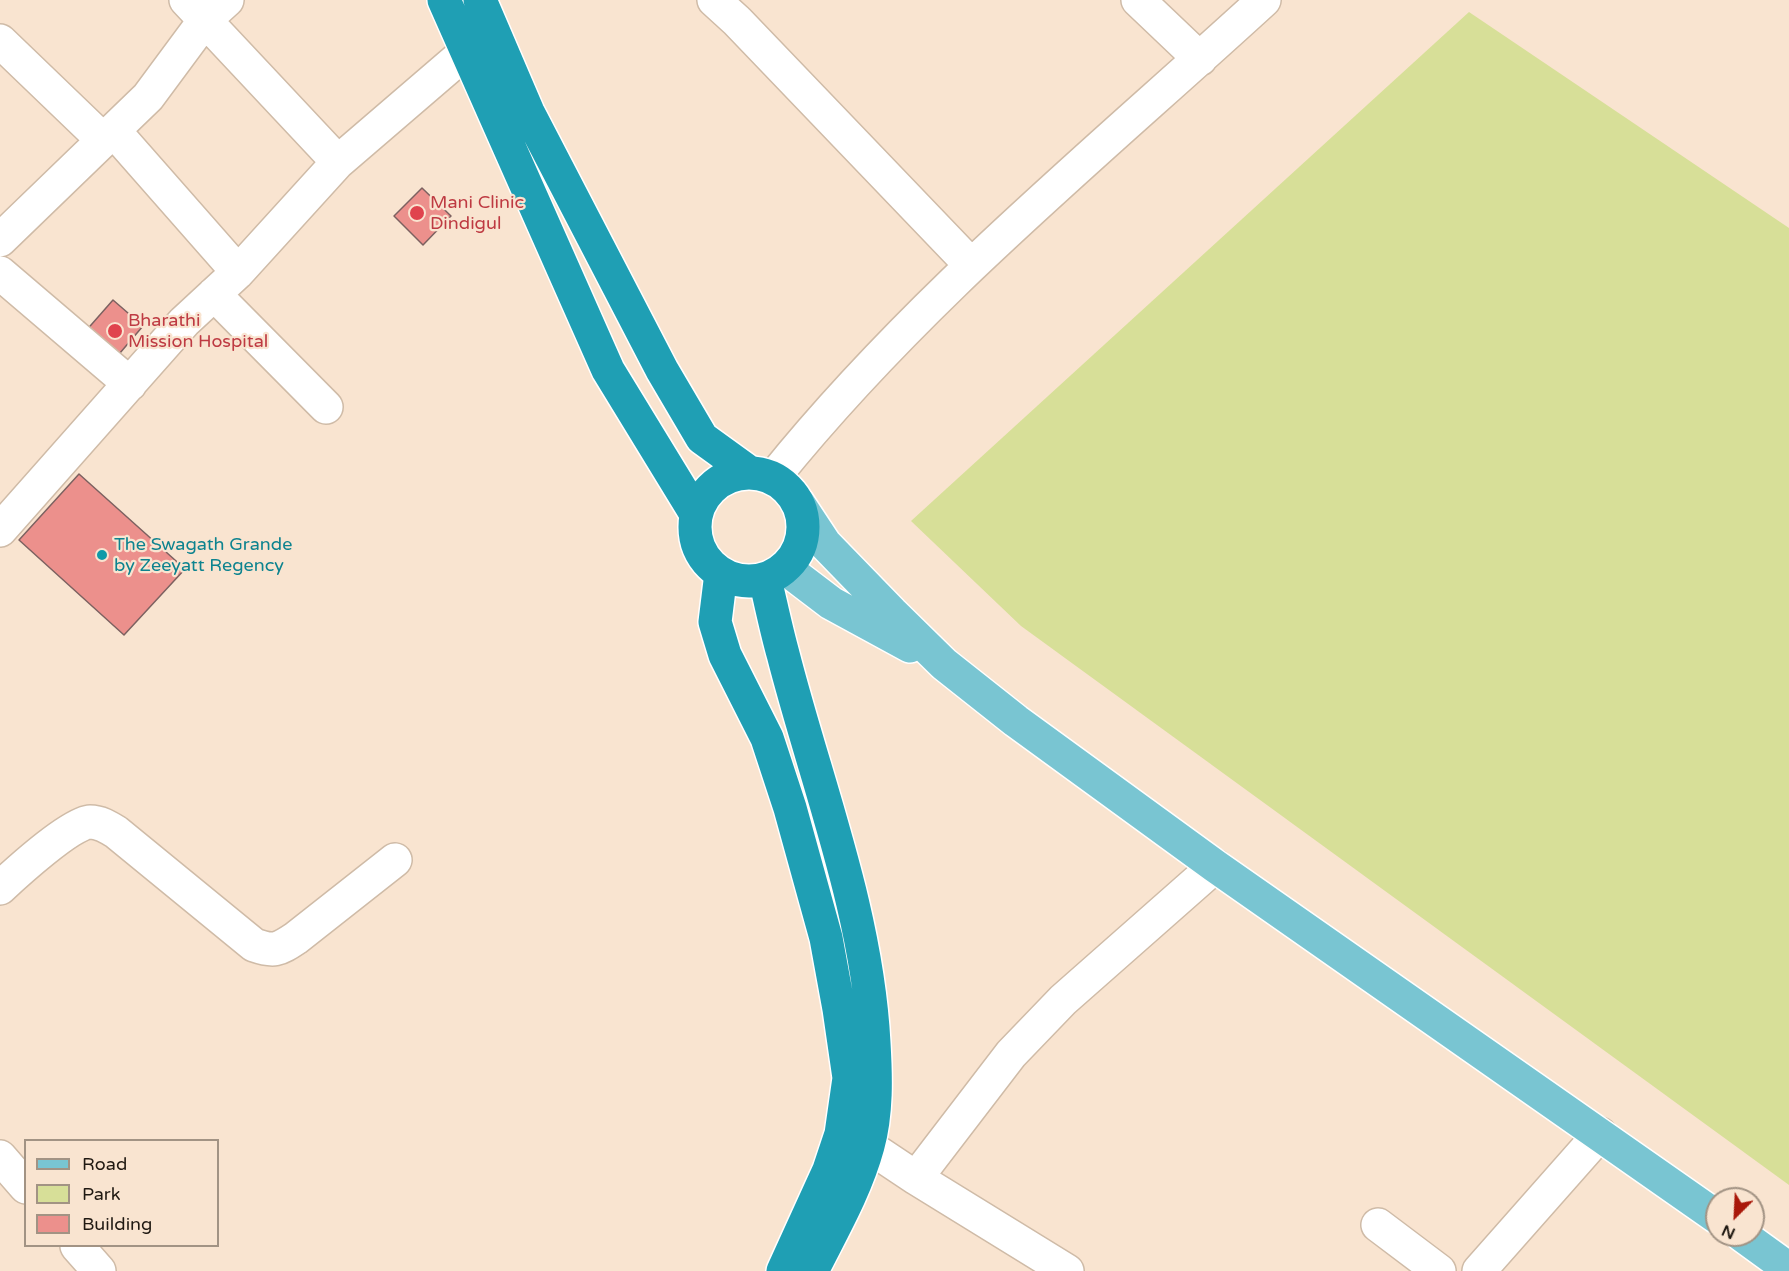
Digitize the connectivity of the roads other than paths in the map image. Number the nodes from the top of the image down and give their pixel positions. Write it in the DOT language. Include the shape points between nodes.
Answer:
graph roads {
  1 [pos="444,0"];
  2 [pos="480,0"];
  3 [pos="714,0"];
  4 [pos="1138,0"];
  5 [pos="1264,0"];
  6 [pos="206,7"];
  7 [pos="0,41"];
  8 [pos="466,52"];
  9 [pos="1200,59"];
  10 [pos="108,136"];
  11 [pos="338,162"];
  12 [pos="0,240"];
  13 [pos="971,265"];
  14 [pos="238,272"];
  15 [pos="0,273"];
  16 [pos="214,294"];
  17 [pos="130,384"];
  18 [pos="326,407"];
  19 [pos="761,475"];
  20 [pos="798,503"];
  21 [pos="696,514"];
  22 [pos="0,530"];
  23 [pos="721,573"];
  24 [pos="775,574"];
  25 [pos="944,664"];
  26 [pos="395,860"];
  27 [pos="1215,866"];
  28 [pos="0,888"];
  29 [pos="1600,1134"];
  30 [pos="868,1146"];
  31 [pos="0,1157"];
  32 [pos="916,1178"];
  33 [pos="24,1185"];
  34 [pos="1705,1208"];
  35 [pos="1378,1225"];
  36 [pos="79,1247"];
  37 [pos="1756,1247"];
  38 [pos="1779,1267"];
  39 [pos="99,1271"];
  40 [pos="783,1271"];
  41 [pos="812,1271"];
  42 [pos="1067,1271"];
  43 [pos="1439,1271"];
  44 [pos="1479,1271"];
  1 -- 8 [label="highway"];
  2 -- 19 [label="highway" via="528,112 662,370 702,438"];
  3 -- 13 [label="street"];
  4 -- 9 [label="street"];
  5 -- 9 [label="street"];
  6 -- 10 [label="street" via="148,97"];
  6 -- 11 [label="street"];
  7 -- 10 [label="street"];
  8 -- 11 [label="street"];
  8 -- 21 [label="highway" via="608,369"];
  9 -- 13 [label="street"];
  10 -- 12 [label="street"];
  10 -- 14 [label="street"];
  11 -- 14 [label="street"];
  13 -- 19 [label="street" via="807,435"];
  14 -- 16 [label="street"];
  15 -- 17 [label="street"];
  16 -- 17 [label="street"];
  16 -- 18 [label="street"];
  17 -- 22 [label="street"];
  19 -- 20 [label="highway" via="789,490"];
  19 -- 21 [label="highway" via="725,478 706,494"];
  20 -- 24 [label="highway" via="804,523 799,550"];
  20 -- 25 [label="main road" via="825,544"];
  21 -- 23 [label="highway" via="696,537 705,558"];
  23 -- 24 [label="highway" via="742,581"];
  23 -- 40 [label="highway" via="716,622 725,655 767,738 790,808 826,938 849,1078 841,1134"];
  24 -- 25 [label="main road"];
  24 -- 30 [label="highway" via="783,654 859,927 872,1007 876,1074"];
  25 -- 27 [label="main road" via="1071,763"];
  26 -- 28 [label="street" via="296,938 269,950 254,945 104,825 88,822 75,829"];
  27 -- 29 [label="main road"];
  27 -- 32 [label="street" via="1063,1000 1011,1054"];
  29 -- 34 [label="main road"];
  29 -- 44 [label="street"];
  30 -- 32 [label="street"];
  30 -- 41 [label="highway"];
  31 -- 33 [label="street"];
  32 -- 42 [label="street"];
  35 -- 43 [label="street"];
  36 -- 39 [label="street"];
  37 -- 38 [label="main road"];
}
